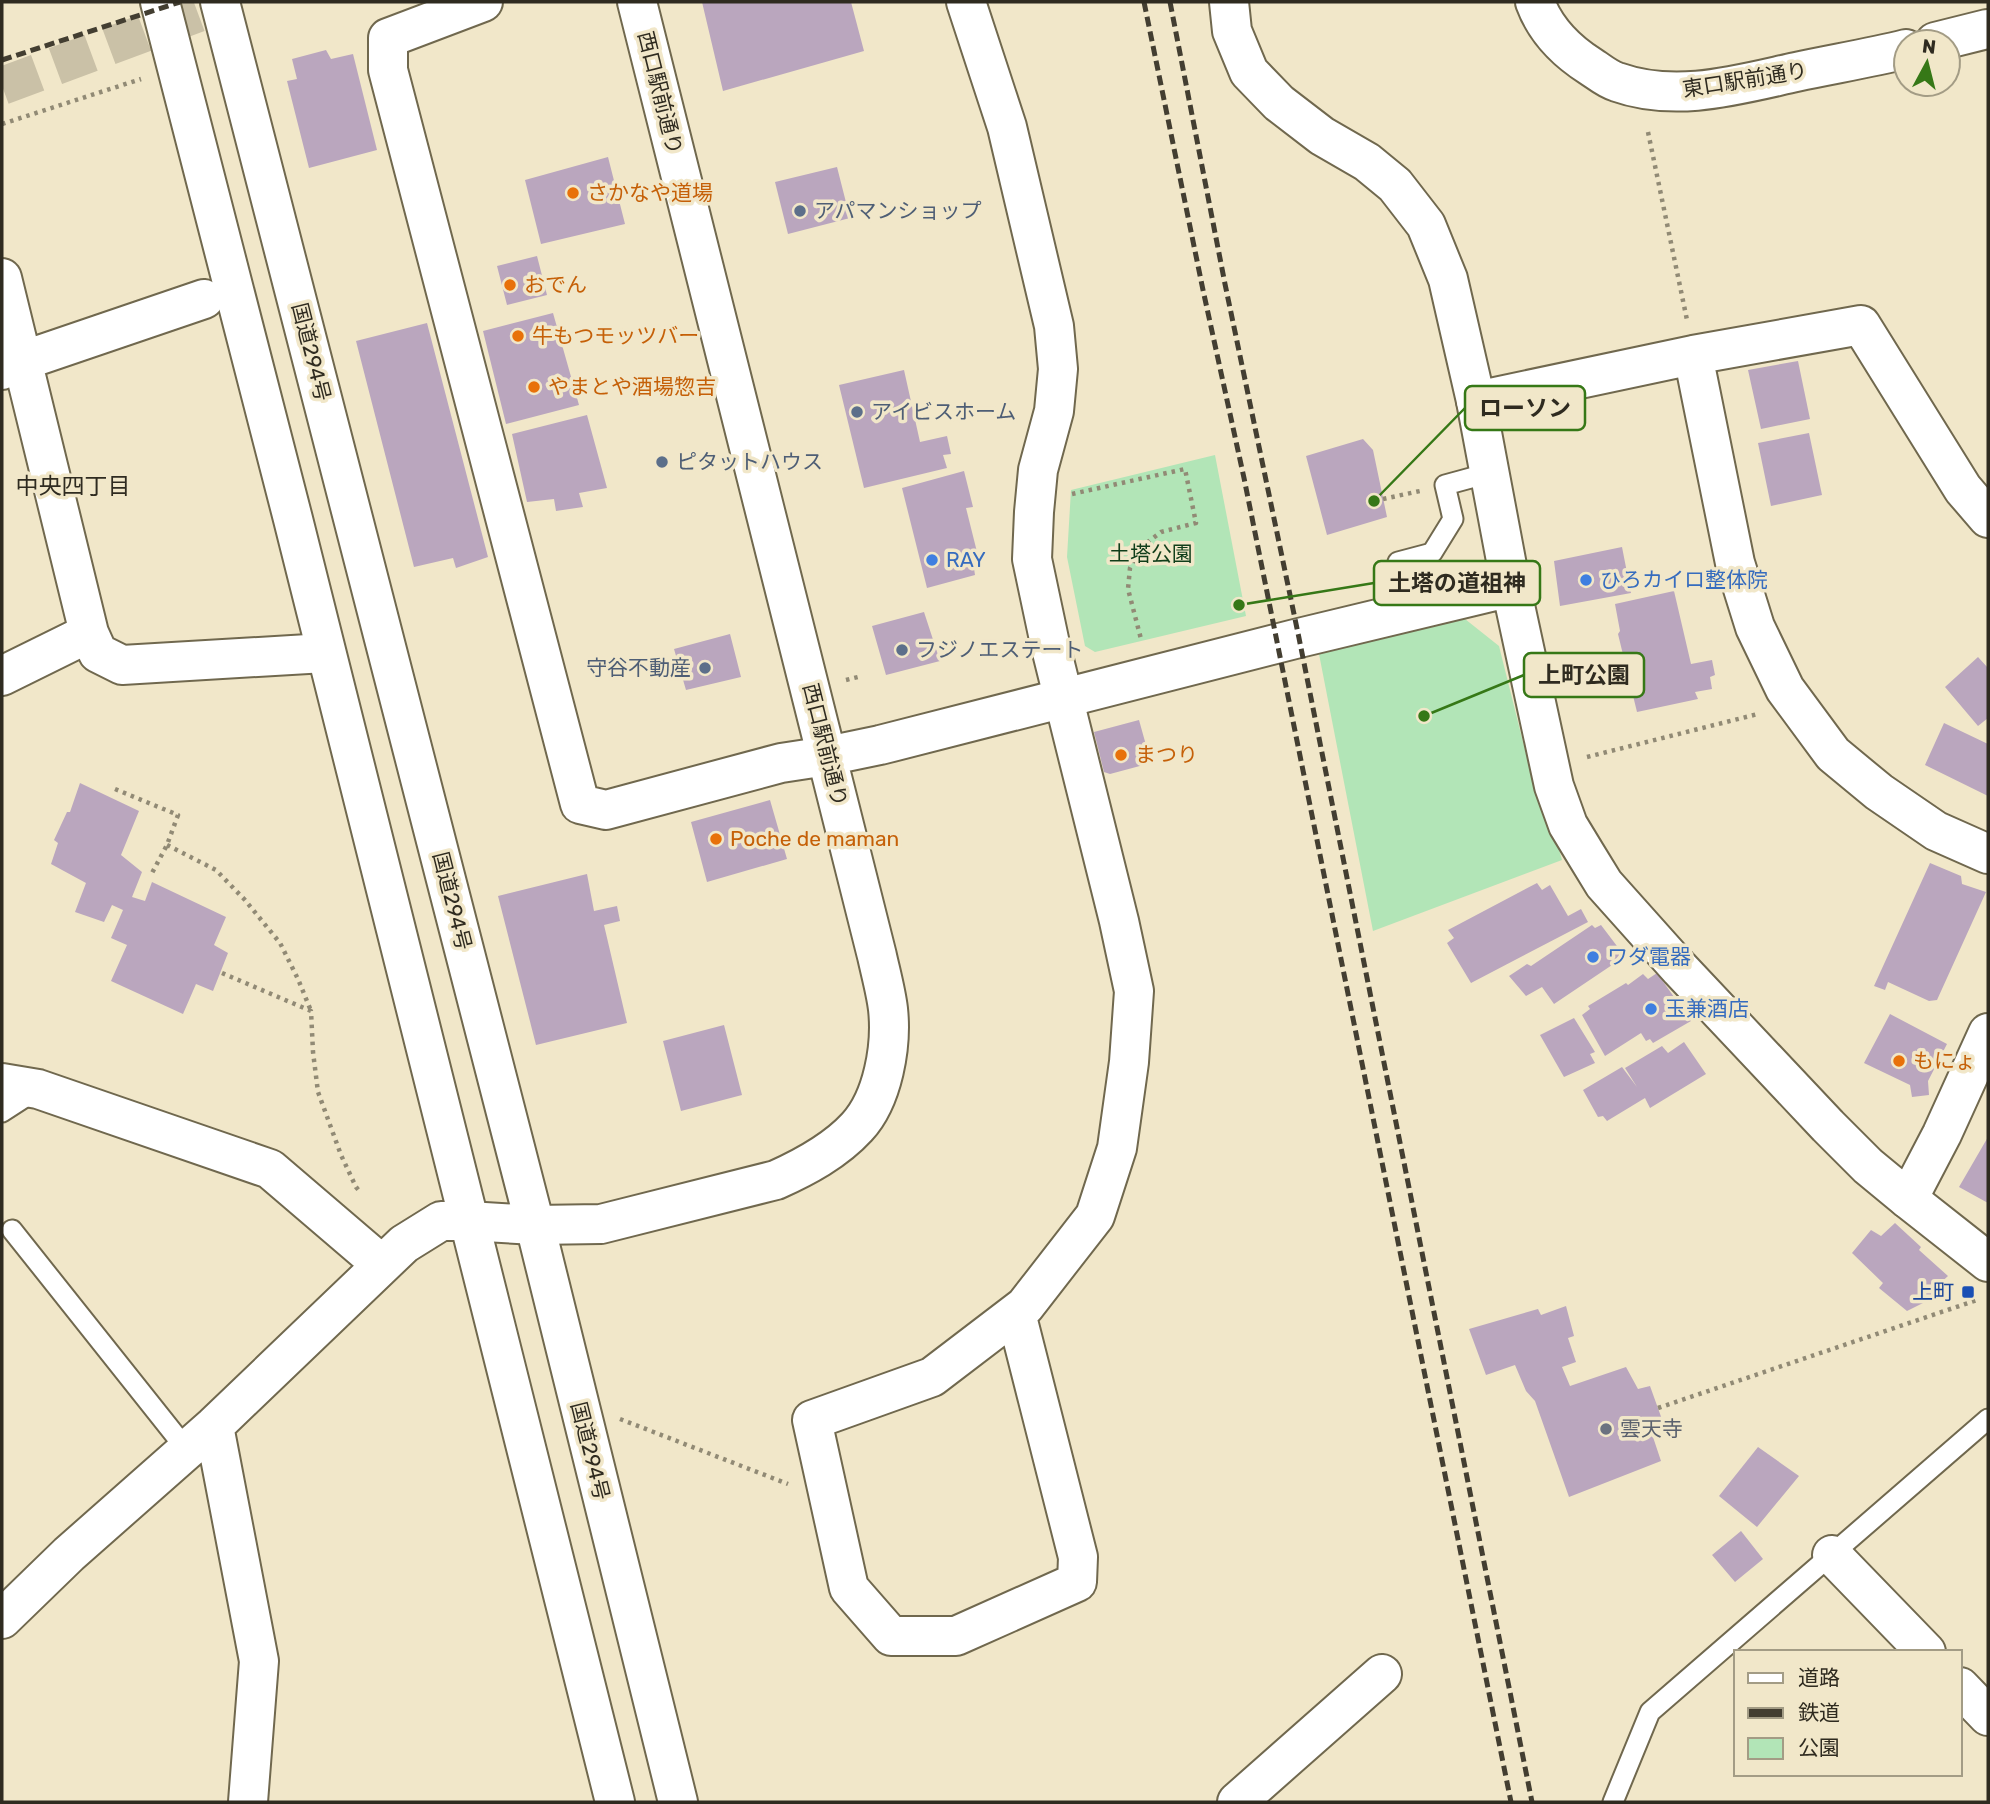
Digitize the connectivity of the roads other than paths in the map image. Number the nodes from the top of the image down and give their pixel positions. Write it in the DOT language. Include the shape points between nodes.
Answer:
graph roads {
  1 [pos="160,2"];
  2 [pos="220,2"];
  3 [pos="483,2"];
  4 [pos="637,2"];
  5 [pos="966,2"];
  6 [pos="1229,2"];
  7 [pos="1535,2"];
  8 [pos="1985,21"];
  9 [pos="1962,31"];
  10 [pos="1892,52"];
  11 [pos="2,278"];
  12 [pos="204,299"];
  13 [pos="1694,355"];
  14 [pos="12,365"];
  15 [pos="1476,401"];
  16 [pos="1489,473"];
  17 [pos="1988,518"];
  18 [pos="1511,587"];
  19 [pos="1411,611"];
  20 [pos="89,633"];
  21 [pos="325,653"];
  22 [pos="2,676"];
  23 [pos="1064,698"];
  24 [pos="827,755"];
  25 [pos="1988,854"];
  26 [pos="1988,1033"];
  27 [pos="20,1086"];
  28 [pos="2,1112"];
  29 [pos="1908,1199"];
  30 [pos="468,1221"];
  31 [pos="535,1225"];
  32 [pos="12,1230"];
  33 [pos="1988,1262"];
  34 [pos="381,1264"];
  35 [pos="1017,1313"];
  36 [pos="1988,1419"];
  37 [pos="201,1438"];
  38 [pos="1832,1555"];
  39 [pos="2,1619"];
  40 [pos="1924,1650"];
  41 [pos="1382,1674"];
  42 [pos="1962,1689"];
  43 [pos="1988,1716"];
  44 [pos="248,1802"];
  45 [pos="615,1802"];
  46 [pos="678,1802"];
  47 [pos="1237,1802"];
  48 [pos="1613,1802"];
  1 -- 21 [label="main road"];
  2 -- 31 [label="main road, 国道294号"];
  3 -- 24 [label="main road" via="388,38 388,70 580,804 606,810"];
  4 -- 24 [label="main road, 西口駅前通り"];
  5 -- 23 [label="main road" via="1007,127 1054,326 1057,383 1038,470 1032,559"];
  6 -- 15 [label="main road" via="1232,31 1249,72 1279,103 1395,185 1426,225 1448,279"];
  7 -- 10 [label="main road, 東口駅前通り" via="1556,38 1576,57 1614,81 1645,89 1687,93 1725,88"];
  8 -- 9 [label="main road"];
  11 -- 14 [label="main road"];
  12 -- 14 [label="main road"];
  13 -- 15 [label="main road"];
  13 -- 17 [label="main road" via="1861,325 1963,489"];
  13 -- 25 [label="main road" via="1735,563 1755,627 1785,689 1833,754 1879,792 1936,831"];
  14 -- 20 [label="main road"];
  15 -- 16 [label="main road"];
  16 -- 18 [label="main road"];
  16 -- 19 [label="lane" via="1445,485 1452,519 1439,542 1432,553 1398,562"];
  18 -- 19 [label="main road"];
  18 -- 29 [label="main road" via="1554,786 1568,825 1604,884 1828,1126"];
  19 -- 23 [label="main road"];
  20 -- 21 [label="main road" via="98,653 122,665"];
  20 -- 22 [label="main road"];
  21 -- 30 [label="main road"];
  23 -- 24 [label="main road" via="880,746"];
  23 -- 35 [label="main road" via="1134,991 1129,1062 1117,1148 1095,1216"];
  24 -- 31 [label="main road, 西口駅前通り" via="888,1011 887,1055 877,1095 858,1126 831,1150 776,1181 601,1224"];
  26 -- 29 [label="main road"];
  27 -- 28 [label="lane"];
  27 -- 34 [label="main road" via="270,1169"];
  29 -- 33 [label="main road"];
  30 -- 31 [label="main road, 西口駅前通り"];
  30 -- 34 [label="main road, 西口駅前通り" via="440,1221"];
  30 -- 45 [label="main road"];
  31 -- 46 [label="main road, 国道294号"];
  32 -- 37 [label="lane"];
  34 -- 37 [label="main road, 西口駅前通り"];
  35 -- 35 [label="main road" via="1078,1556 1077,1582 956,1636 891,1636 849,1588 812,1420 932,1377"];
  36 -- 38 [label="lane"];
  37 -- 39 [label="main road, 西口駅前通り"];
  37 -- 44 [label="main road" via="259,1661"];
  38 -- 40 [label="main road"];
  38 -- 48 [label="lane" via="1650,1712"];
  41 -- 47 [label="main road"];
  42 -- 43 [label="main road"];
}
